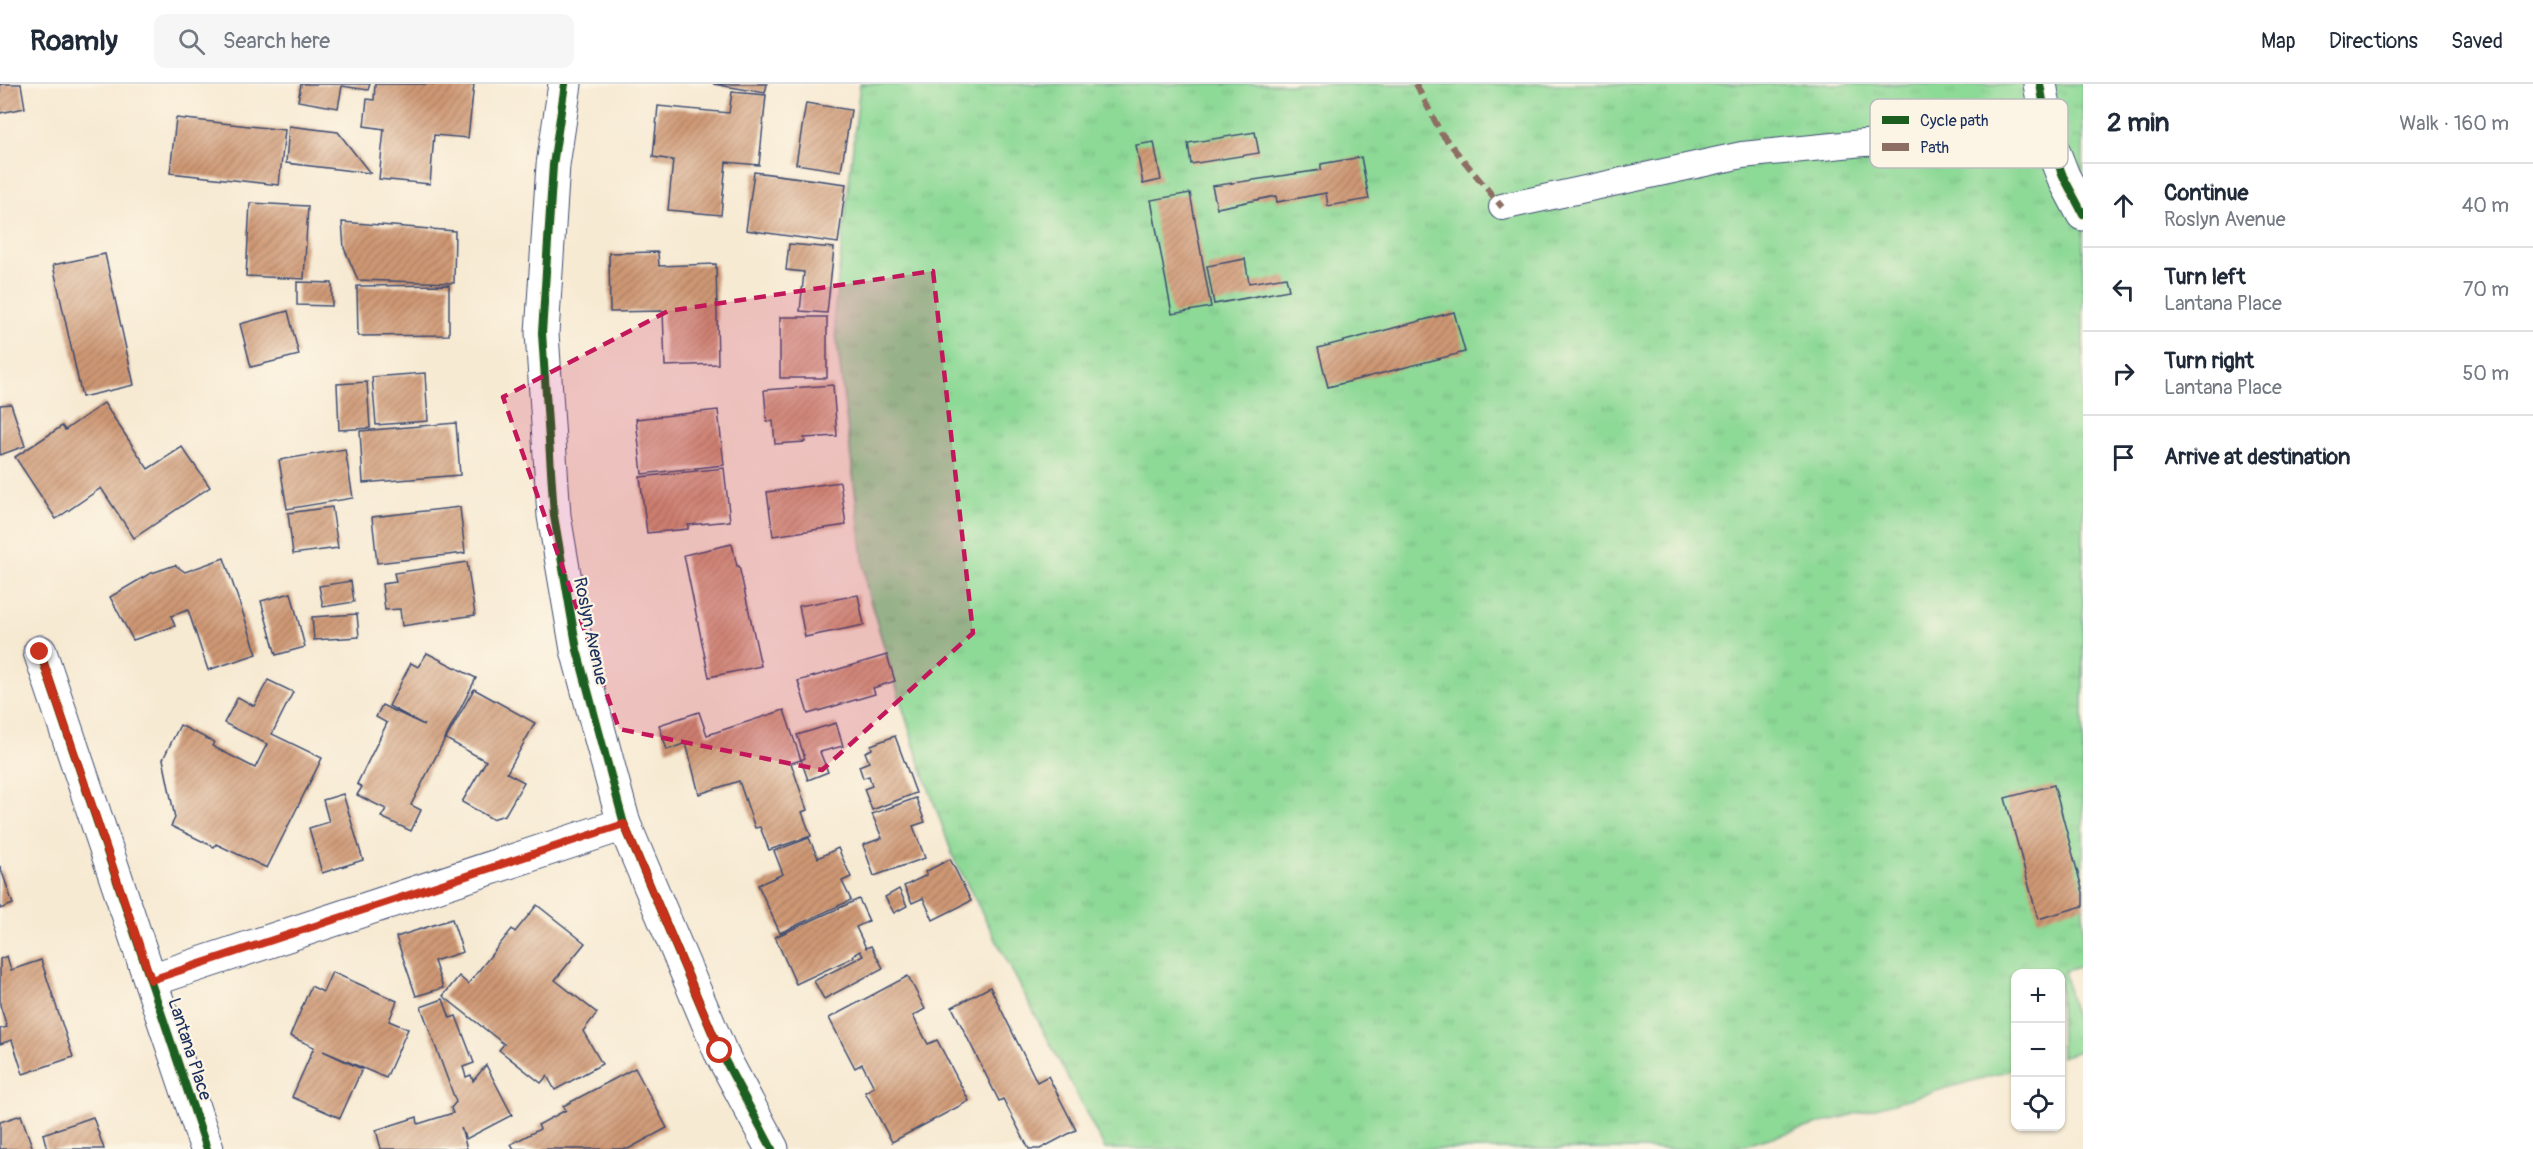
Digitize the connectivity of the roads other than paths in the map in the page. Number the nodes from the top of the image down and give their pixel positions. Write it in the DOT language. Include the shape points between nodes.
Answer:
graph roads {
  1 [pos="565,84"];
  2 [pos="2040,84"];
  3 [pos="2042,99"];
  4 [pos="1870,143"];
  5 [pos="2060,168"];
  6 [pos="1502,207"];
  7 [pos="2083,214"];
  8 [pos="40,652"];
  9 [pos="624,824"];
  10 [pos="151,980"];
  11 [pos="207,1149"];
  12 [pos="772,1149"];
  1 -- 9 [label="street, Roslyn Avenue" via="553,165 542,333 554,516 577,650"];
  2 -- 3 [label="street"];
  4 -- 6 [label="lane" via="1742,154"];
  5 -- 7 [label="street"];
  8 -- 10 [label="street, Lantana Place"];
  9 -- 10 [label="street, Lantana Place"];
  9 -- 12 [label="street, Roslyn Avenue" via="720,1051"];
  10 -- 11 [label="street, Lantana Place"];
}
